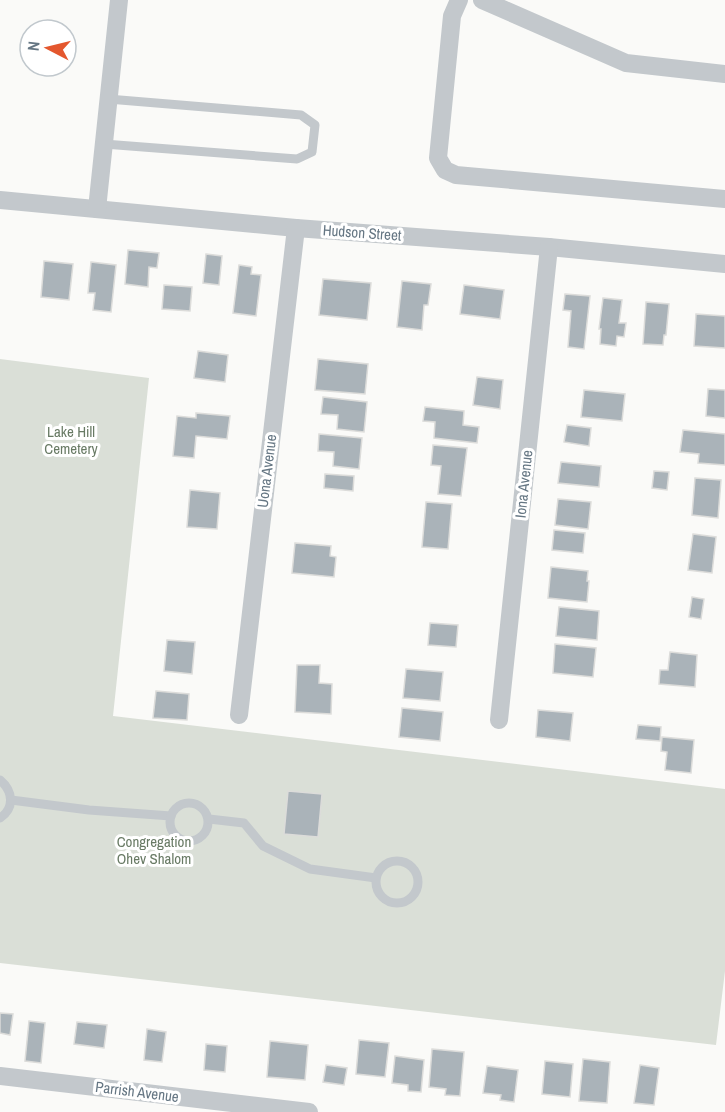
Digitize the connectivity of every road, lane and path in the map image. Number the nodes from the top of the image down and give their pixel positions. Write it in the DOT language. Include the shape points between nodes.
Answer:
graph roads {
  1 [pos="119,0"];
  2 [pos="459,0"];
  3 [pos="482,0"];
  4 [pos="518,7"];
  5 [pos="725,74"];
  6 [pos="108,99"];
  7 [pos="104,144"];
  8 [pos="725,199"];
  9 [pos="0,200"];
  10 [pos="97,209"];
  11 [pos="296,228"];
  12 [pos="549,247"];
  13 [pos="725,264"];
  14 [pos="239,715"];
  15 [pos="499,720"];
  16 [pos="0,780"];
  17 [pos="11,800"];
  18 [pos="171,816"];
  19 [pos="0,818"];
  20 [pos="209,819"];
  21 [pos="376,878"];
  22 [pos="0,1076"];
  23 [pos="309,1112"];
  1 -- 6 [label="street"];
  2 -- 8 [label="street" via="452,16 438,158 445,170 456,175"];
  3 -- 4 [label="street"];
  4 -- 5 [label="street" via="626,63"];
  6 -- 7 [label="street"];
  6 -- 7 [label="lane" via="301,115 315,125 312,152 297,159"];
  7 -- 10 [label="street"];
  9 -- 10 [label="street, Hudson Street"];
  10 -- 11 [label="street, Hudson Street"];
  11 -- 12 [label="street, Hudson Street"];
  11 -- 14 [label="street, Uona Avenue"];
  12 -- 13 [label="street, Hudson Street"];
  12 -- 15 [label="street, Iona Avenue"];
  16 -- 17 [label="lane" via="9,790"];
  17 -- 18 [label="lane"];
  17 -- 19 [label="lane"];
  18 -- 20 [label="lane" via="178,806 191,803 202,808"];
  18 -- 20 [label="lane" via="174,835 191,842 203,837"];
  20 -- 21 [label="lane" via="244,823 263,846 310,869"];
  21 -- 21 [label="lane" via="381,897 393,903 412,898 418,885 410,865 397,860 384,866"];
  22 -- 23 [label="street, Parrish Avenue"];
}
